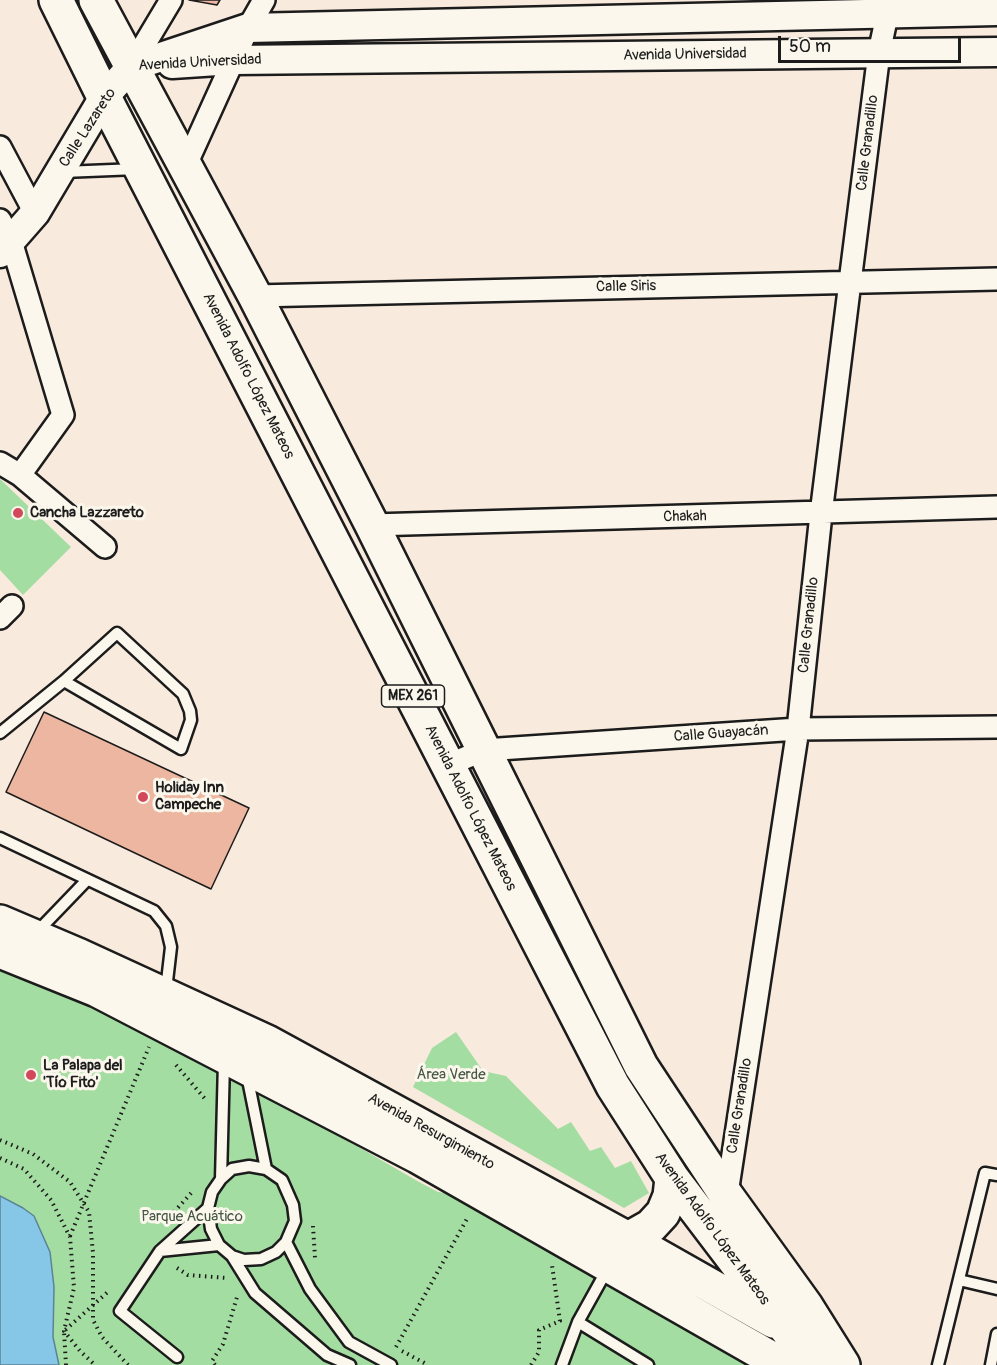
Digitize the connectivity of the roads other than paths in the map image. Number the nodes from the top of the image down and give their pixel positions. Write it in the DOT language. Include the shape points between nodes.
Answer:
graph roads {
  1 [pos="56,0"];
  2 [pos="96,0"];
  3 [pos="171,0"];
  4 [pos="264,0"];
  5 [pos="889,6"];
  6 [pos="997,11"];
  7 [pos="248,28"];
  8 [pos="997,52"];
  9 [pos="879,53"];
  10 [pos="233,60"];
  11 [pos="131,67"];
  12 [pos="104,97"];
  13 [pos="0,147"];
  14 [pos="185,167"];
  15 [pos="141,169"];
  16 [pos="59,172"];
  17 [pos="35,213"];
  18 [pos="4,238"];
  19 [pos="997,279"];
  20 [pos="850,282"];
  21 [pos="255,296"];
  22 [pos="0,463"];
  23 [pos="20,476"];
  24 [pos="997,507"];
  25 [pos="821,514"];
  26 [pos="372,525"];
  27 [pos="105,547"];
  28 [pos="64,681"];
  29 [pos="997,727"];
  30 [pos="798,729"];
  31 [pos="0,733"];
  32 [pos="483,750"];
  33 [pos="448,765"];
  34 [pos="0,838"];
  35 [pos="87,880"];
  36 [pos="0,922"];
  37 [pos="33,936"];
  38 [pos="0,951"];
  39 [pos="165,995"];
  40 [pos="235,1061"];
  41 [pos="266,1169"];
  42 [pos="997,1175"];
  43 [pos="672,1178"];
  44 [pos="221,1179"];
  45 [pos="726,1195"];
  46 [pos="208,1209"];
  47 [pos="286,1242"];
  48 [pos="219,1245"];
  49 [pos="726,1250"];
  50 [pos="160,1251"];
  51 [pos="619,1252"];
  52 [pos="232,1256"];
  53 [pos="959,1280"];
  54 [pos="997,1289"];
  55 [pos="578,1322"];
  56 [pos="784,1327"];
  57 [pos="997,1334"];
  58 [pos="177,1357"];
  59 [pos="837,1363"];
  60 [pos="350,1365"];
  61 [pos="391,1365"];
  62 [pos="562,1365"];
  63 [pos="648,1365"];
  64 [pos="783,1365"];
  65 [pos="938,1365"];
  66 [pos="991,1365"];
  1 -- 12 [label="main road, Avenida Adolfo López Mateos / MEX 261"];
  2 -- 11 [label="main road, Avenida Adolfo López Mateos / MEX 261"];
  3 -- 11 [label="street, Calle Lazareto"];
  4 -- 7 [label="street"];
  5 -- 6 [label="street, Avenida Universidad"];
  5 -- 7 [label="street, Avenida Universidad"];
  5 -- 9 [label="street, Calle Granadillo"];
  7 -- 10 [label="street"];
  7 -- 11 [label="street, Avenida Universidad"];
  8 -- 9 [label="street, Avenida Universidad"];
  9 -- 10 [label="street, Avenida Universidad"];
  9 -- 20 [label="street, Calle Granadillo"];
  10 -- 11 [label="street, Avenida Universidad"];
  10 -- 14 [label="street"];
  11 -- 12 [label="street, Calle Lazareto"];
  11 -- 14 [label="main road, Avenida Adolfo López Mateos / MEX 261"];
  12 -- 15 [label="main road, Avenida Adolfo López Mateos / MEX 261"];
  12 -- 16 [label="street, Calle Lazareto"];
  13 -- 17 [label="street"];
  14 -- 21 [label="main road, Avenida Adolfo López Mateos / MEX 261"];
  15 -- 16 [label="lane"];
  15 -- 33 [label="main road, Avenida Adolfo López Mateos / MEX 261"];
  16 -- 17 [label="street, Calle Lazareto"];
  17 -- 18 [label="street, Calle Lazareto"];
  18 -- 23 [label="street" via="63,415"];
  19 -- 20 [label="street, Calle Siris"];
  20 -- 21 [label="street, Calle Siris"];
  20 -- 25 [label="street, Calle Granadillo"];
  21 -- 26 [label="main road, Avenida Adolfo López Mateos / MEX 261"];
  22 -- 23 [label="street"];
  23 -- 27 [label="street"];
  24 -- 25 [label="street, Chakah"];
  25 -- 26 [label="street, Chakah"];
  25 -- 30 [label="street, Calle Granadillo"];
  26 -- 32 [label="main road, Avenida Adolfo López Mateos / MEX 261"];
  28 -- 28 [label="lane" via="113,709 181,749 191,720 183,694 117,633"];
  28 -- 31 [label="lane"];
  29 -- 30 [label="street, Calle Guayacán"];
  30 -- 32 [label="street, Calle Guayacán"];
  30 -- 45 [label="street, Calle Granadillo"];
  32 -- 33 [label="street, Calle Guayacán"];
  32 -- 45 [label="main road, Avenida Adolfo López Mateos / MEX 261" via="641,1066"];
  33 -- 43 [label="main road, Avenida Adolfo López Mateos / MEX 261" via="613,1086"];
  34 -- 35 [label="lane"];
  35 -- 37 [label="lane"];
  35 -- 39 [label="lane" via="154,911 166,926 171,947"];
  36 -- 37 [label="main road, Avenida Resurgimiento"];
  37 -- 39 [label="main road, Avenida Resurgimiento"];
  38 -- 40 [label="main road, Avenida Resurgimiento" via="97,990"];
  39 -- 51 [label="main road, Avenida Resurgimiento" via="267,1042"];
  40 -- 41 [label="lane"];
  40 -- 44 [label="lane"];
  40 -- 51 [label="main road, Avenida Resurgimiento" via="417,1156"];
  41 -- 44 [label="lane" via="232,1169"];
  41 -- 47 [label="lane" via="282,1180 293,1205 295,1221"];
  42 -- 53 [label="lane" via="985,1173"];
  43 -- 49 [label="main road, Avenida Adolfo López Mateos / MEX 261"];
  43 -- 51 [label="main road" via="663,1213"];
  44 -- 46 [label="lane" via="212,1192"];
  45 -- 49 [label="street, Calle Granadillo"];
  45 -- 59 [label="main road, Avenida Adolfo López Mateos / MEX 261" via="806,1306"];
  46 -- 48 [label="lane"];
  46 -- 50 [label="lane"];
  47 -- 52 [label="lane" via="276,1252 261,1258 244,1260"];
  47 -- 61 [label="lane" via="310,1289 349,1342"];
  48 -- 50 [label="lane"];
  48 -- 52 [label="lane"];
  49 -- 56 [label="main road, Avenida Adolfo López Mateos / MEX 261"];
  50 -- 58 [label="lane" via="120,1311"];
  51 -- 55 [label="lane"];
  51 -- 56 [label="main road, Avenida Resurgimiento"];
  51 -- 64 [label="main road, Avenida Resurgimiento"];
  52 -- 60 [label="lane" via="255,1293 327,1355"];
  53 -- 54 [label="lane"];
  53 -- 65 [label="lane"];
  55 -- 62 [label="lane"];
  55 -- 63 [label="lane"];
  56 -- 59 [label="main road, Avenida Resurgimiento"];
  57 -- 66 [label="lane"];
}
